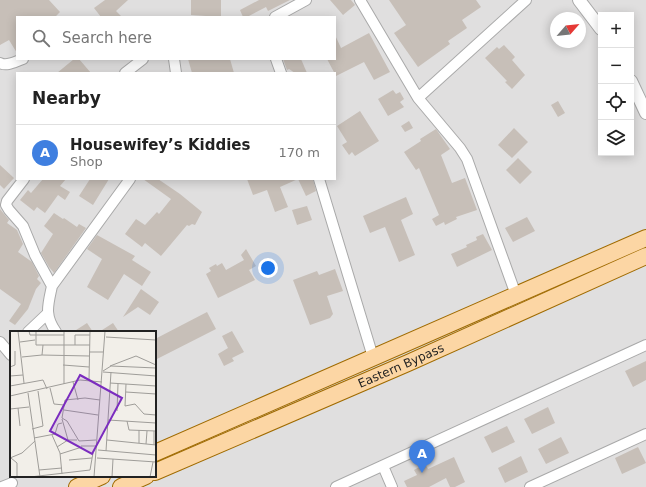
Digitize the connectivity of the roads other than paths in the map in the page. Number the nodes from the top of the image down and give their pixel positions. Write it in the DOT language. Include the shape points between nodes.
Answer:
graph roads {
  1 [pos="360,0"];
  2 [pos="526,0"];
  3 [pos="579,0"];
  4 [pos="303,1"];
  5 [pos="277,16"];
  6 [pos="598,25"];
  7 [pos="20,60"];
  8 [pos="174,60"];
  9 [pos="276,60"];
  10 [pos="136,61"];
  11 [pos="0,62"];
  12 [pos="126,72"];
  13 [pos="176,72"];
  14 [pos="281,72"];
  15 [pos="633,84"];
  16 [pos="418,98"];
  17 [pos="645,106"];
  18 [pos="23,180"];
  19 [pos="129,180"];
  20 [pos="319,180"];
  21 [pos="4,198"];
  22 [pos="646,238"];
  23 [pos="646,256"];
  24 [pos="52,286"];
  25 [pos="516,295"];
  26 [pos="47,314"];
  27 [pos="29,331"];
  28 [pos="55,331"];
  29 [pos="0,342"];
  30 [pos="646,345"];
  31 [pos="10,354"];
  32 [pos="373,357"];
  33 [pos="646,434"];
  34 [pos="156,453"];
  35 [pos="383,466"];
  36 [pos="156,472"];
  37 [pos="99,477"];
  38 [pos="144,477"];
  39 [pos="82,482"];
  40 [pos="12,483"];
  41 [pos="2,487"];
  42 [pos="121,487"];
  43 [pos="336,487"];
  44 [pos="392,487"];
  45 [pos="530,487"];
  1 -- 16 [label="street"];
  2 -- 16 [label="street"];
  3 -- 6 [label="street"];
  4 -- 5 [label="street"];
  7 -- 11 [label="street" via="9,64"];
  8 -- 13 [label="street"];
  9 -- 14 [label="street"];
  10 -- 12 [label="street"];
  15 -- 17 [label="street"];
  16 -- 25 [label="street" via="467,159"];
  18 -- 21 [label="street"];
  19 -- 24 [label="street"];
  20 -- 32 [label="street"];
  21 -- 24 [label="street" via="9,210 23,226"];
  22 -- 25 [label="main road, Eastern Bypass"];
  23 -- 36 [label="main road, Eastern Bypass" via="408,363"];
  24 -- 26 [label="street"];
  25 -- 32 [label="main road, Eastern Bypass"];
  26 -- 27 [label="street"];
  26 -- 28 [label="street"];
  29 -- 31 [label="street"];
  30 -- 35 [label="street"];
  32 -- 34 [label="main road, Eastern Bypass"];
  33 -- 45 [label="street"];
  35 -- 43 [label="street"];
  35 -- 44 [label="street"];
  37 -- 39 [label="main road"];
  38 -- 42 [label="main road"];
  40 -- 41 [label="street"];
}
